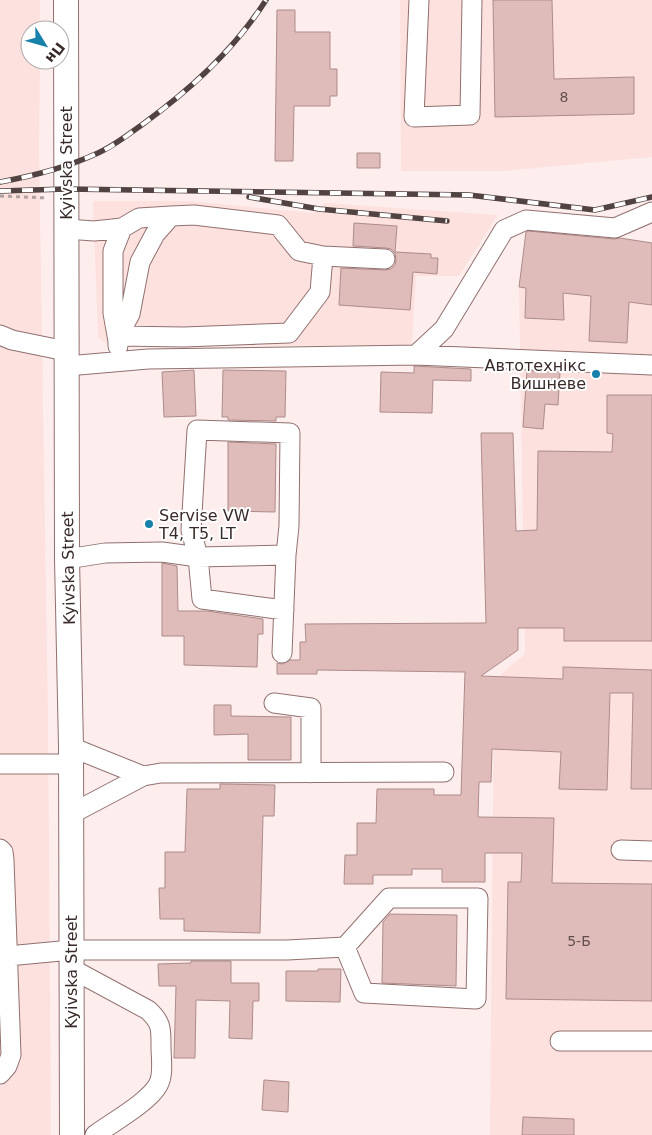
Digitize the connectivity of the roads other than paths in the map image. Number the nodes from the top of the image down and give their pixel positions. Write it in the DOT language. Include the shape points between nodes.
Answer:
graph roads {
  1 [pos="66,0"];
  2 [pos="419,0"];
  3 [pos="472,0"];
  4 [pos="652,212"];
  5 [pos="172,216"];
  6 [pos="122,228"];
  7 [pos="67,229"];
  8 [pos="323,256"];
  9 [pos="385,259"];
  10 [pos="0,335"];
  11 [pos="118,336"];
  12 [pos="416,355"];
  13 [pos="66,359"];
  14 [pos="115,362"];
  15 [pos="652,365"];
  16 [pos="286,555"];
  17 [pos="198,557"];
  18 [pos="67,559"];
  19 [pos="284,610"];
  20 [pos="282,653"];
  21 [pos="274,703"];
  22 [pos="71,756"];
  23 [pos="0,764"];
  24 [pos="311,772"];
  25 [pos="444,772"];
  26 [pos="143,776"];
  27 [pos="71,814"];
  28 [pos="0,849"];
  29 [pos="622,850"];
  30 [pos="652,851"];
  31 [pos="345,947"];
  32 [pos="8,956"];
  33 [pos="71,960"];
  34 [pos="560,1041"];
  35 [pos="652,1041"];
  36 [pos="0,1074"];
  37 [pos="72,1135"];
  38 [pos="95,1135"];
  1 -- 7 [label="main road, Kyivska Street"];
  2 -- 3 [label="lane" via="414,118 470,115"];
  4 -- 12 [label="lane" via="615,228 526,220 504,230 444,330"];
  5 -- 6 [label="lane" via="140,218"];
  5 -- 8 [label="lane" via="278,225 299,251"];
  5 -- 11 [label="lane" via="155,234 140,262 130,314"];
  6 -- 7 [label="lane"];
  6 -- 11 [label="lane" via="113,251 113,313"];
  7 -- 13 [label="main road, Kyivska Street"];
  8 -- 9 [label="lane"];
  8 -- 11 [label="lane" via="320,292 289,333"];
  10 -- 13 [label="lane"];
  11 -- 14 [label="lane"];
  12 -- 14 [label="lane"];
  12 -- 15 [label="lane"];
  13 -- 14 [label="lane"];
  13 -- 18 [label="main road, Kyivska Street"];
  16 -- 17 [label="lane"];
  16 -- 17 [label="lane" via="290,433 197,430 190,530"];
  16 -- 19 [label="lane"];
  17 -- 18 [label="lane" via="153,552 105,553"];
  17 -- 19 [label="lane" via="202,599"];
  18 -- 22 [label="main road, Kyivska Street"];
  19 -- 20 [label="lane"];
  21 -- 24 [label="lane" via="312,708"];
  22 -- 23 [label="lane"];
  22 -- 26 [label="lane"];
  22 -- 27 [label="main road, Kyivska Street"];
  24 -- 25 [label="lane"];
  24 -- 26 [label="lane" via="161,773"];
  26 -- 27 [label="lane"];
  27 -- 33 [label="main road, Kyivska Street"];
  28 -- 32 [label="lane" via="4,860"];
  29 -- 30 [label="lane"];
  31 -- 31 [label="lane" via="364,993 476,999 478,898 390,898"];
  31 -- 33 [label="lane"];
  32 -- 33 [label="lane"];
  32 -- 36 [label="lane" via="11,1054"];
  33 -- 37 [label="main road, Kyivska Street"];
  33 -- 38 [label="lane" via="148,1010 162,1027 158,1085 148,1097"];
  34 -- 35 [label="lane"];
}
